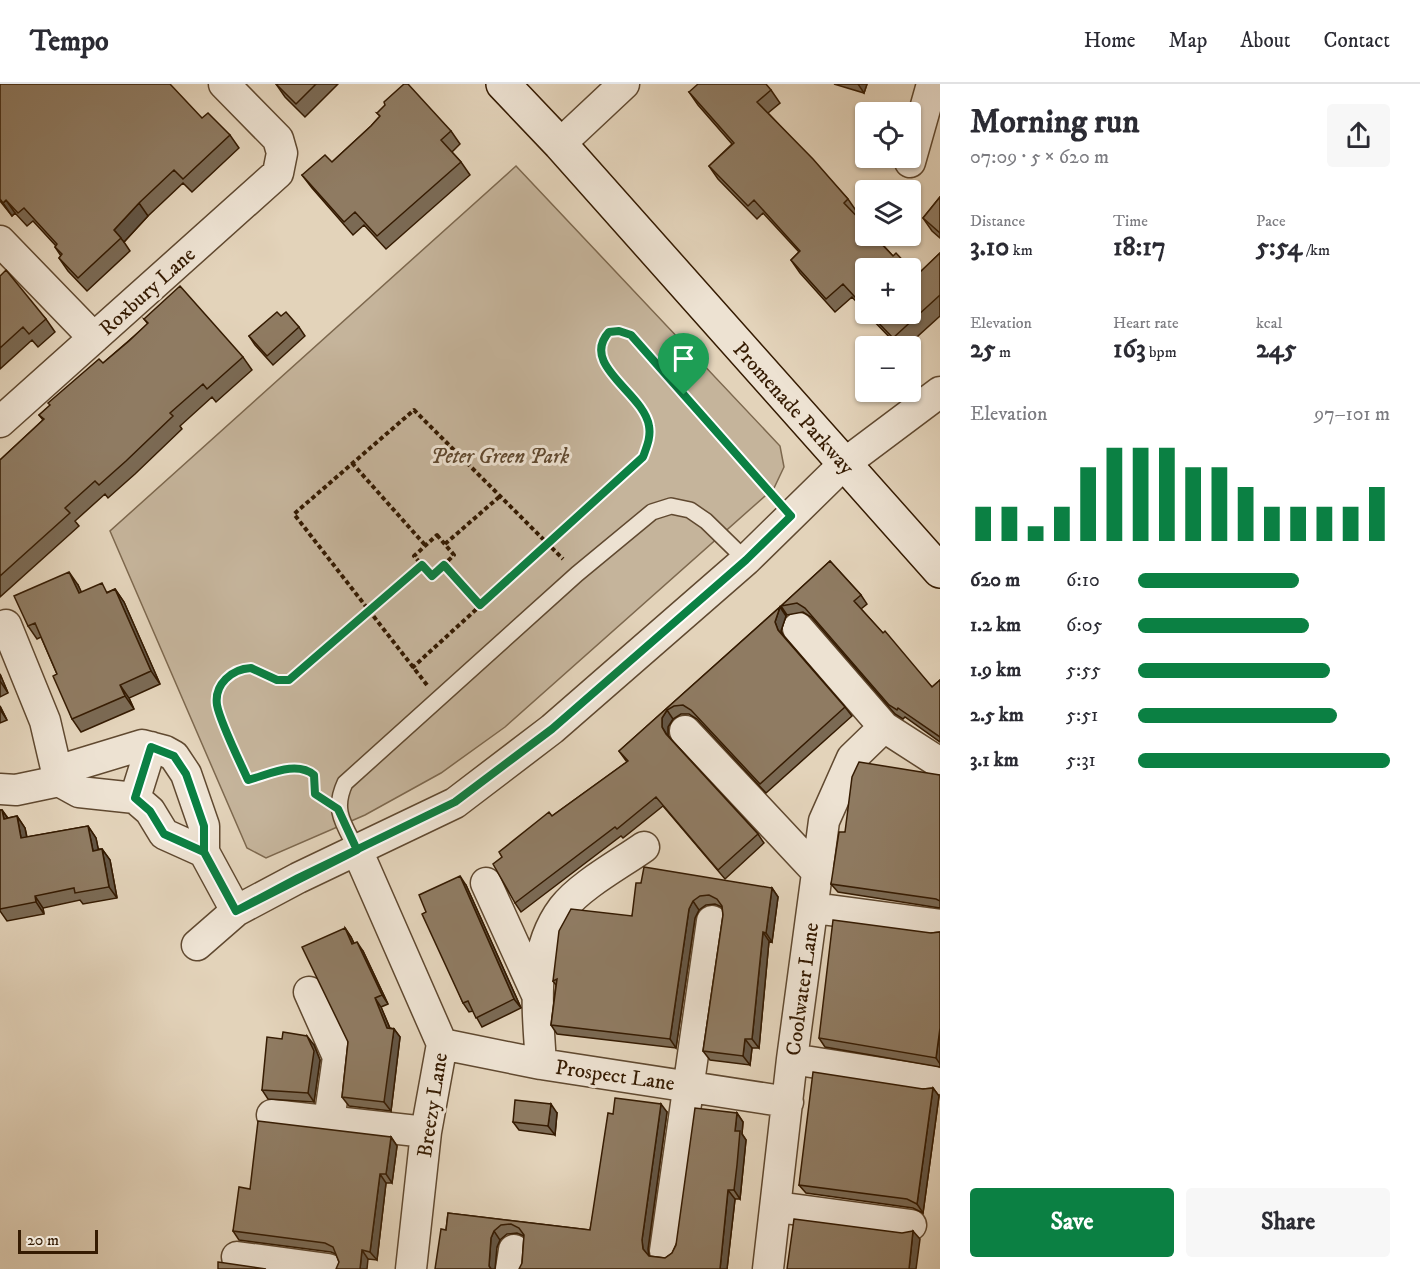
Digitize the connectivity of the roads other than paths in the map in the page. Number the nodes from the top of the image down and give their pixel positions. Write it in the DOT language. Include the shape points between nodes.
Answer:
graph roads {
  1 [pos="224,84"];
  2 [pos="503,84"];
  3 [pos="624,84"];
  4 [pos="932,84"];
  5 [pos="921,123"];
  6 [pos="560,144"];
  7 [pos="0,241"];
  8 [pos="94,338"];
  9 [pos="940,392"];
  10 [pos="0,422"];
  11 [pos="844,464"];
  12 [pos="746,560"];
  13 [pos="940,571"];
  14 [pos="6,625"];
  15 [pos="798,628"];
  16 [pos="884,727"];
  17 [pos="686,731"];
  18 [pos="151,747"];
  19 [pos="940,763"];
  20 [pos="59,781"];
  21 [pos="0,789"];
  22 [pos="135,798"];
  23 [pos="644,847"];
  24 [pos="357,850"];
  25 [pos="204,852"];
  26 [pos="819,874"];
  27 [pos="486,883"];
  28 [pos="814,908"];
  29 [pos="236,911"];
  30 [pos="712,921"];
  31 [pos="940,925"];
  32 [pos="197,945"];
  33 [pos="309,992"];
  34 [pos="537,996"];
  35 [pos="442,1044"];
  36 [pos="792,1059"];
  37 [pos="541,1064"];
  38 [pos="932,1081"];
  39 [pos="689,1086"];
  40 [pos="788,1102"];
  41 [pos="272,1115"];
  42 [pos="329,1120"];
  43 [pos="426,1132"];
  44 [pos="777,1207"];
  45 [pos="911,1225"];
  46 [pos="665,1251"];
  47 [pos="237,1257"];
  48 [pos="328,1269"];
  49 [pos="411,1269"];
  50 [pos="768,1269"];
  1 -- 8 [label="street, Roxbury Lane" via="278,139 282,153 278,173"];
  2 -- 6 [label="street, Promenade Parkway"];
  3 -- 6 [label="street"];
  4 -- 5 [label="street"];
  6 -- 11 [label="street, Promenade Parkway"];
  7 -- 8 [label="street"];
  8 -- 10 [label="street, Roxbury Lane"];
  9 -- 11 [label="street"];
  11 -- 12 [label="street"];
  11 -- 13 [label="street, Promenade Parkway"];
  12 -- 24 [label="street" via="552,729 455,802"];
  12 -- 24 [label="lane" via="690,510 670,506 652,512 345,783 338,809"];
  14 -- 20 [label="street" via="45,721"];
  15 -- 16 [label="street"];
  16 -- 19 [label="street"];
  16 -- 26 [label="street, Coolwater Lane" via="852,758 824,820"];
  17 -- 26 [label="street"];
  18 -- 20 [label="street" via="142,745 73,766"];
  18 -- 22 [label="street"];
  18 -- 25 [label="street" via="174,756 186,774 204,826"];
  20 -- 21 [label="street" via="16,790"];
  20 -- 22 [label="street" via="79,792"];
  22 -- 25 [label="street" via="150,811 164,834"];
  23 -- 34 [label="street" via="563,908 544,948"];
  24 -- 29 [label="street"];
  24 -- 35 [label="street, Breezy Lane"];
  25 -- 29 [label="street"];
  26 -- 28 [label="street, Coolwater Lane"];
  27 -- 34 [label="street"];
  28 -- 31 [label="street"];
  28 -- 36 [label="street, Coolwater Lane"];
  29 -- 32 [label="street"];
  30 -- 39 [label="street"];
  33 -- 42 [label="street" via="338,1057"];
  34 -- 37 [label="street"];
  35 -- 37 [label="street, Prospect Lane"];
  35 -- 43 [label="street, Breezy Lane"];
  36 -- 38 [label="street"];
  36 -- 40 [label="street, Coolwater Lane"];
  37 -- 39 [label="street, Prospect Lane"];
  39 -- 40 [label="street, Prospect Lane"];
  39 -- 46 [label="street"];
  40 -- 44 [label="street, Coolwater Lane"];
  41 -- 42 [label="street"];
  42 -- 43 [label="street"];
  43 -- 49 [label="street, Breezy Lane"];
  44 -- 45 [label="street"];
  44 -- 50 [label="street, Coolwater Lane"];
  47 -- 48 [label="street"];
}
